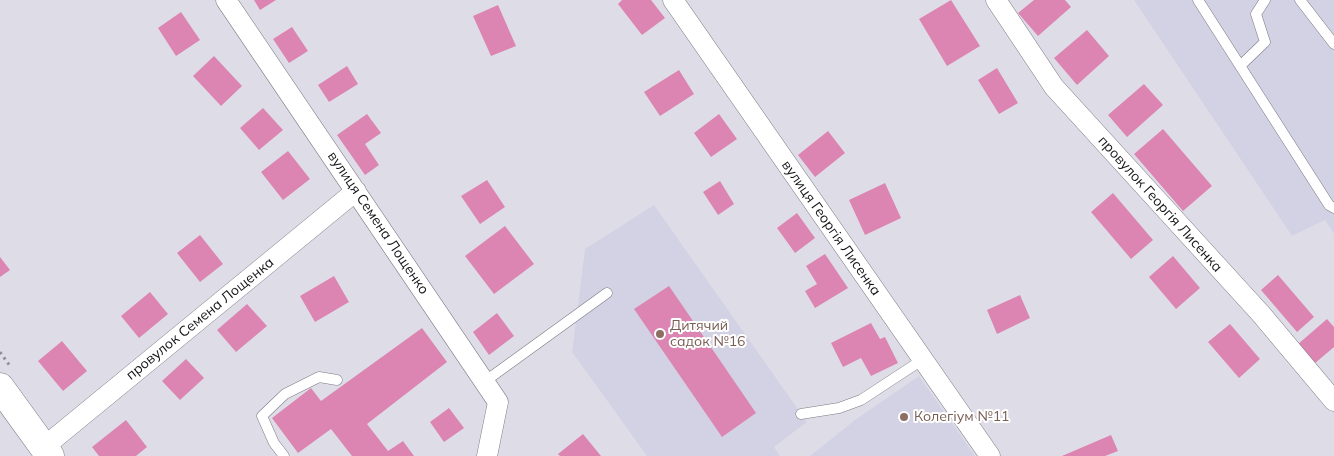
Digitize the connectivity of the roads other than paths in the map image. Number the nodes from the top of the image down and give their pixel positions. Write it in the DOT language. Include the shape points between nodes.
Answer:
graph roads {
  1 [pos="226,0"];
  2 [pos="673,0"];
  3 [pos="996,0"];
  4 [pos="1198,0"];
  5 [pos="1266,0"];
  6 [pos="1300,0"];
  7 [pos="1334,44"];
  8 [pos="1240,66"];
  9 [pos="356,191"];
  10 [pos="1334,208"];
  11 [pos="608,293"];
  12 [pos="922,360"];
  13 [pos="337,380"];
  14 [pos="484,382"];
  15 [pos="0,387"];
  16 [pos="1334,401"];
  17 [pos="801,414"];
  18 [pos="47,452"];
  19 [pos="284,456"];
  20 [pos="487,456"];
  21 [pos="990,456"];
  1 -- 9 [label="street, вулиця Семена Лощенко"];
  2 -- 12 [label="street, вулиця Георгія Лисенка"];
  3 -- 16 [label="street, провулок Георгія Лисенка" via="1054,87 1261,314"];
  4 -- 8 [label="lane"];
  5 -- 8 [label="lane" via="1256,14 1265,42"];
  6 -- 7 [label="lane"];
  8 -- 10 [label="lane" via="1329,205"];
  9 -- 14 [label="street, вулиця Семена Лощенко"];
  9 -- 18 [label="street, провулок Семена Лощенка"];
  11 -- 14 [label="lane"];
  12 -- 17 [label="lane" via="861,400 839,408"];
  12 -- 21 [label="street, вулиця Георгія Лисенка"];
  13 -- 19 [label="lane" via="320,377 285,394 262,416"];
  14 -- 20 [label="street, вулиця Семена Лощенко" via="498,402"];
  15 -- 18 [label="main road"];
}
